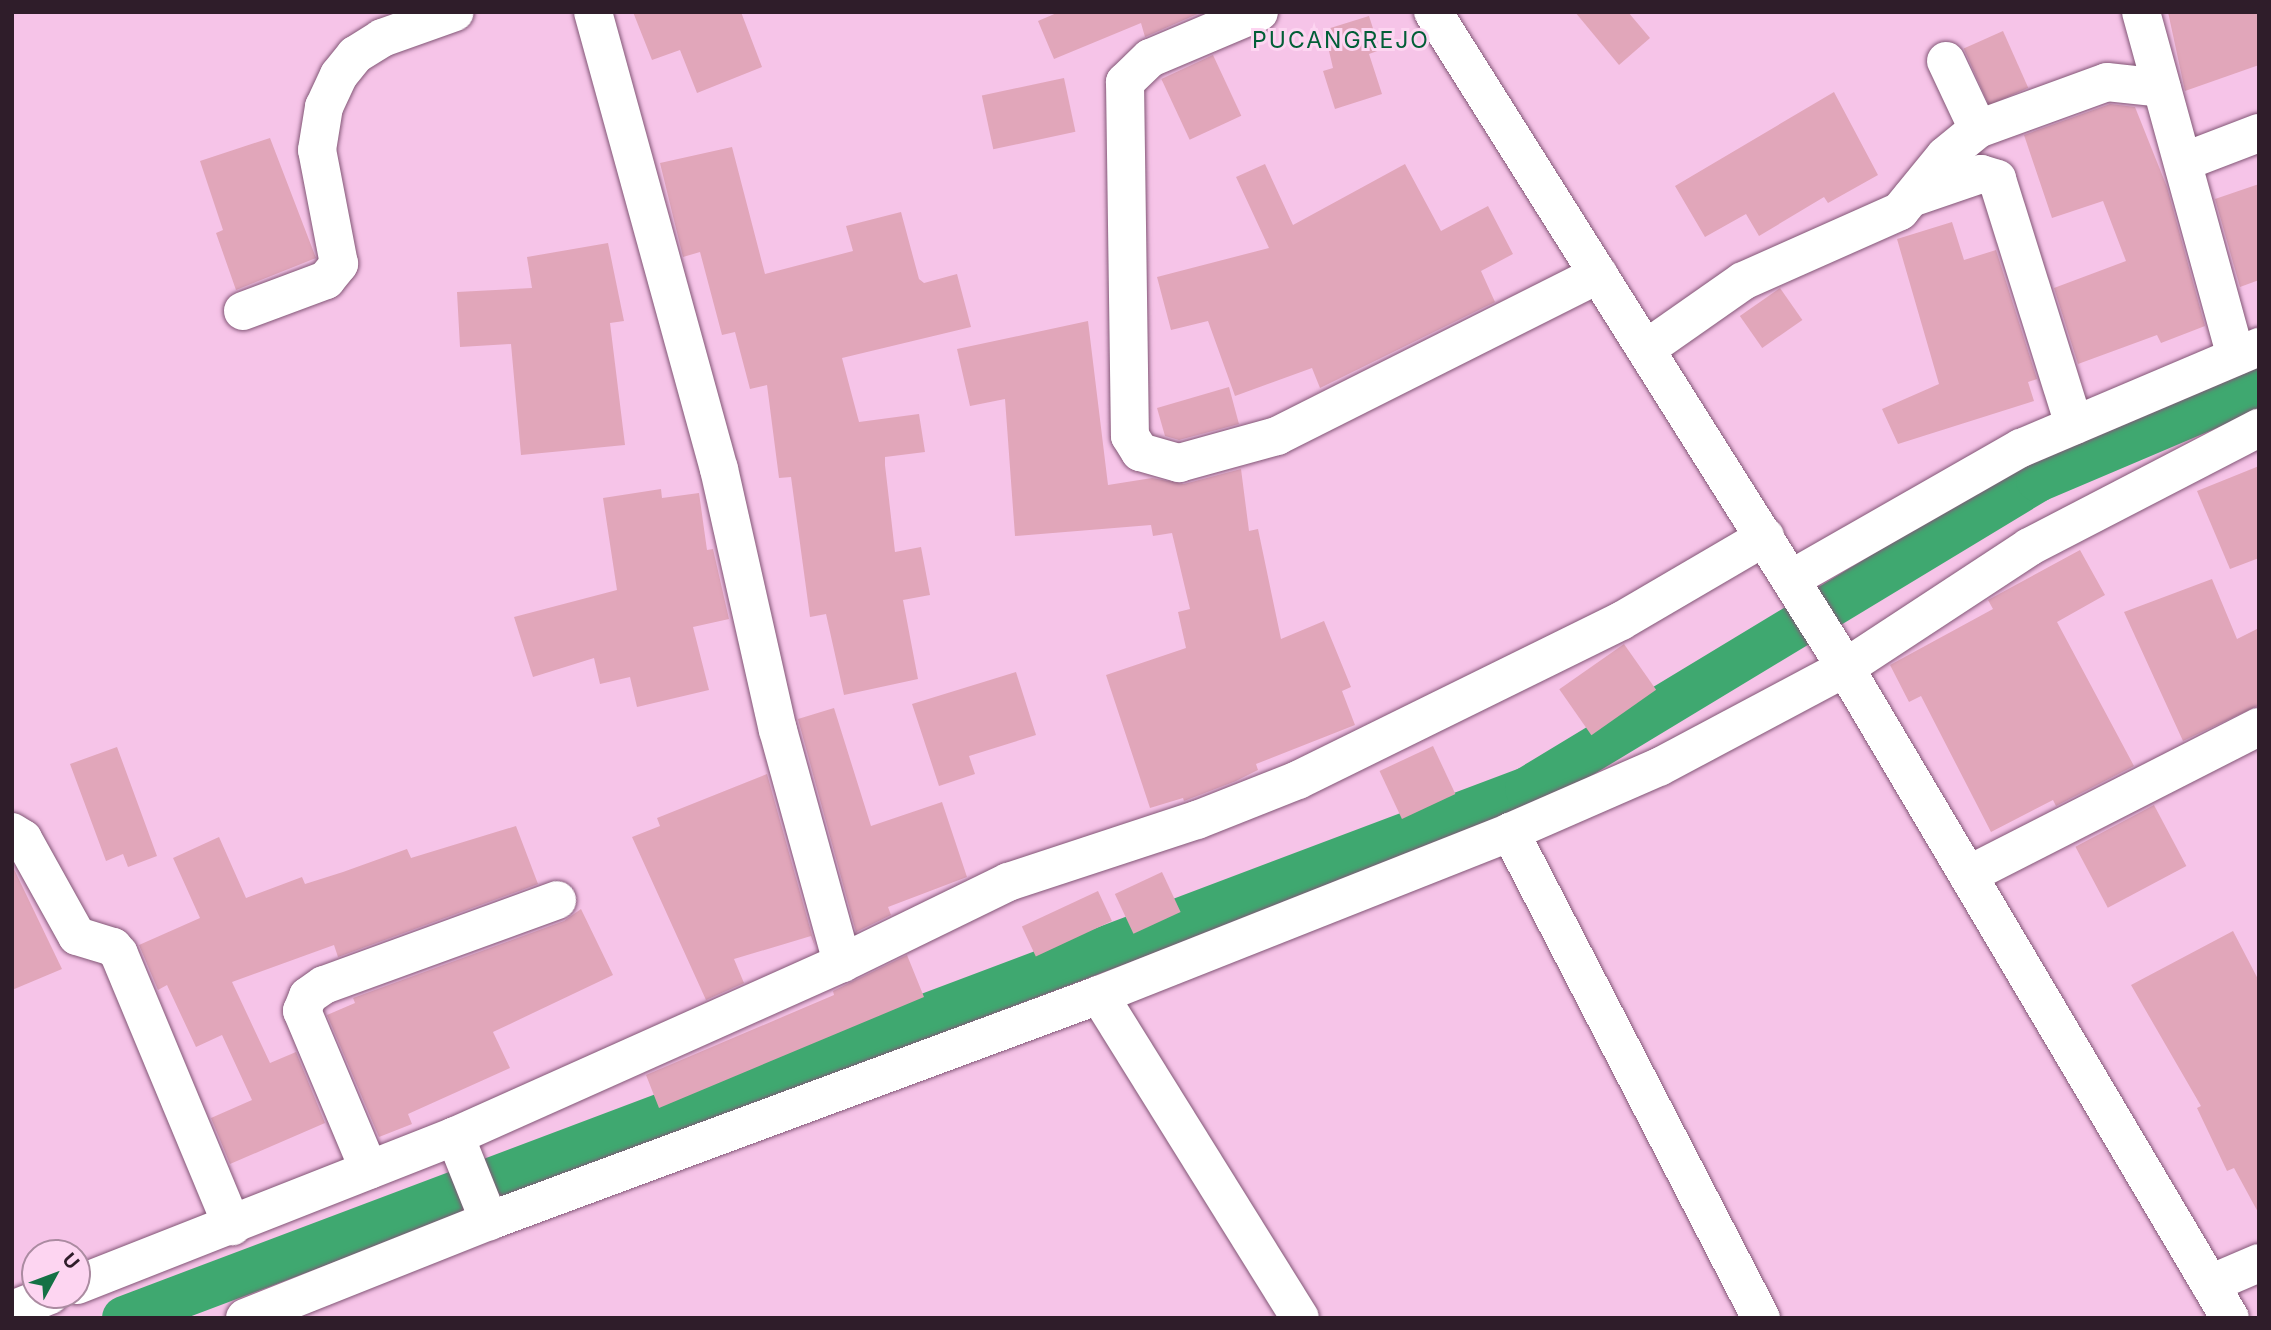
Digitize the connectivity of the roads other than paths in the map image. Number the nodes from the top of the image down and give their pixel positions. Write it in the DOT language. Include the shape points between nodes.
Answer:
graph roads {
  1 [pos="455,12"];
  2 [pos="593,12"];
  3 [pos="1259,12"];
  4 [pos="1433,12"];
  5 [pos="2141,12"];
  6 [pos="1946,61"];
  7 [pos="2162,88"];
  8 [pos="1978,129"];
  9 [pos="2259,133"];
  10 [pos="2183,162"];
  11 [pos="1911,198"];
  12 [pos="1599,274"];
  13 [pos="243,311"];
  14 [pos="1646,349"];
  15 [pos="2247,351"];
  16 [pos="2074,425"];
  17 [pos="2259,428"];
  18 [pos="1765,537"];
  19 [pos="1794,583"];
  20 [pos="1840,658"];
  21 [pos="2259,727"];
  22 [pos="12,832"];
  23 [pos="1510,832"];
  24 [pos="1968,875"];
  25 [pos="557,900"];
  26 [pos="842,963"];
  27 [pos="1099,995"];
  28 [pos="369,1170"];
  29 [pos="473,1180"];
  30 [pos="232,1226"];
  31 [pos="2259,1264"];
  32 [pos="91,1280"];
  33 [pos="2210,1284"];
  34 [pos="245,1318"];
  35 [pos="1300,1318"];
  36 [pos="1761,1318"];
  37 [pos="2230,1318"];
  1 -- 13 [label="street" via="382,38 355,55 339,75 324,107 317,150 339,264 326,280"];
  2 -- 26 [label="street" via="719,469 778,730"];
  3 -- 12 [label="street" via="1150,58 1125,82 1130,436 1140,452 1179,463 1277,436"];
  4 -- 12 [label="street"];
  5 -- 7 [label="street"];
  6 -- 8 [label="street"];
  7 -- 8 [label="street" via="2107,82"];
  7 -- 10 [label="street"];
  8 -- 11 [label="street" via="1944,156"];
  9 -- 10 [label="street"];
  10 -- 15 [label="street"];
  11 -- 14 [label="street" via="1900,211 1870,226 1743,281"];
  11 -- 16 [label="street" via="1982,174 1997,179"];
  12 -- 14 [label="street"];
  14 -- 18 [label="street"];
  15 -- 16 [label="street"];
  16 -- 19 [label="street" via="2021,448"];
  17 -- 20 [label="street" via="2029,547"];
  18 -- 19 [label="street"];
  18 -- 26 [label="street" via="1621,621 1298,780 1197,820 1008,883"];
  19 -- 20 [label="street"];
  20 -- 23 [label="street" via="1659,767"];
  20 -- 24 [label="street"];
  21 -- 24 [label="street"];
  22 -- 30 [label="street" via="23,839 77,936 113,947 119,954"];
  23 -- 27 [label="street"];
  23 -- 36 [label="street"];
  24 -- 33 [label="street"];
  25 -- 28 [label="street" via="324,985 308,996 302,1011"];
  26 -- 29 [label="street"];
  27 -- 29 [label="street"];
  27 -- 35 [label="street"];
  28 -- 29 [label="street"];
  28 -- 30 [label="street"];
  29 -- 34 [label="street"];
  30 -- 32 [label="street"];
  31 -- 33 [label="street"];
  33 -- 37 [label="street"];
}
